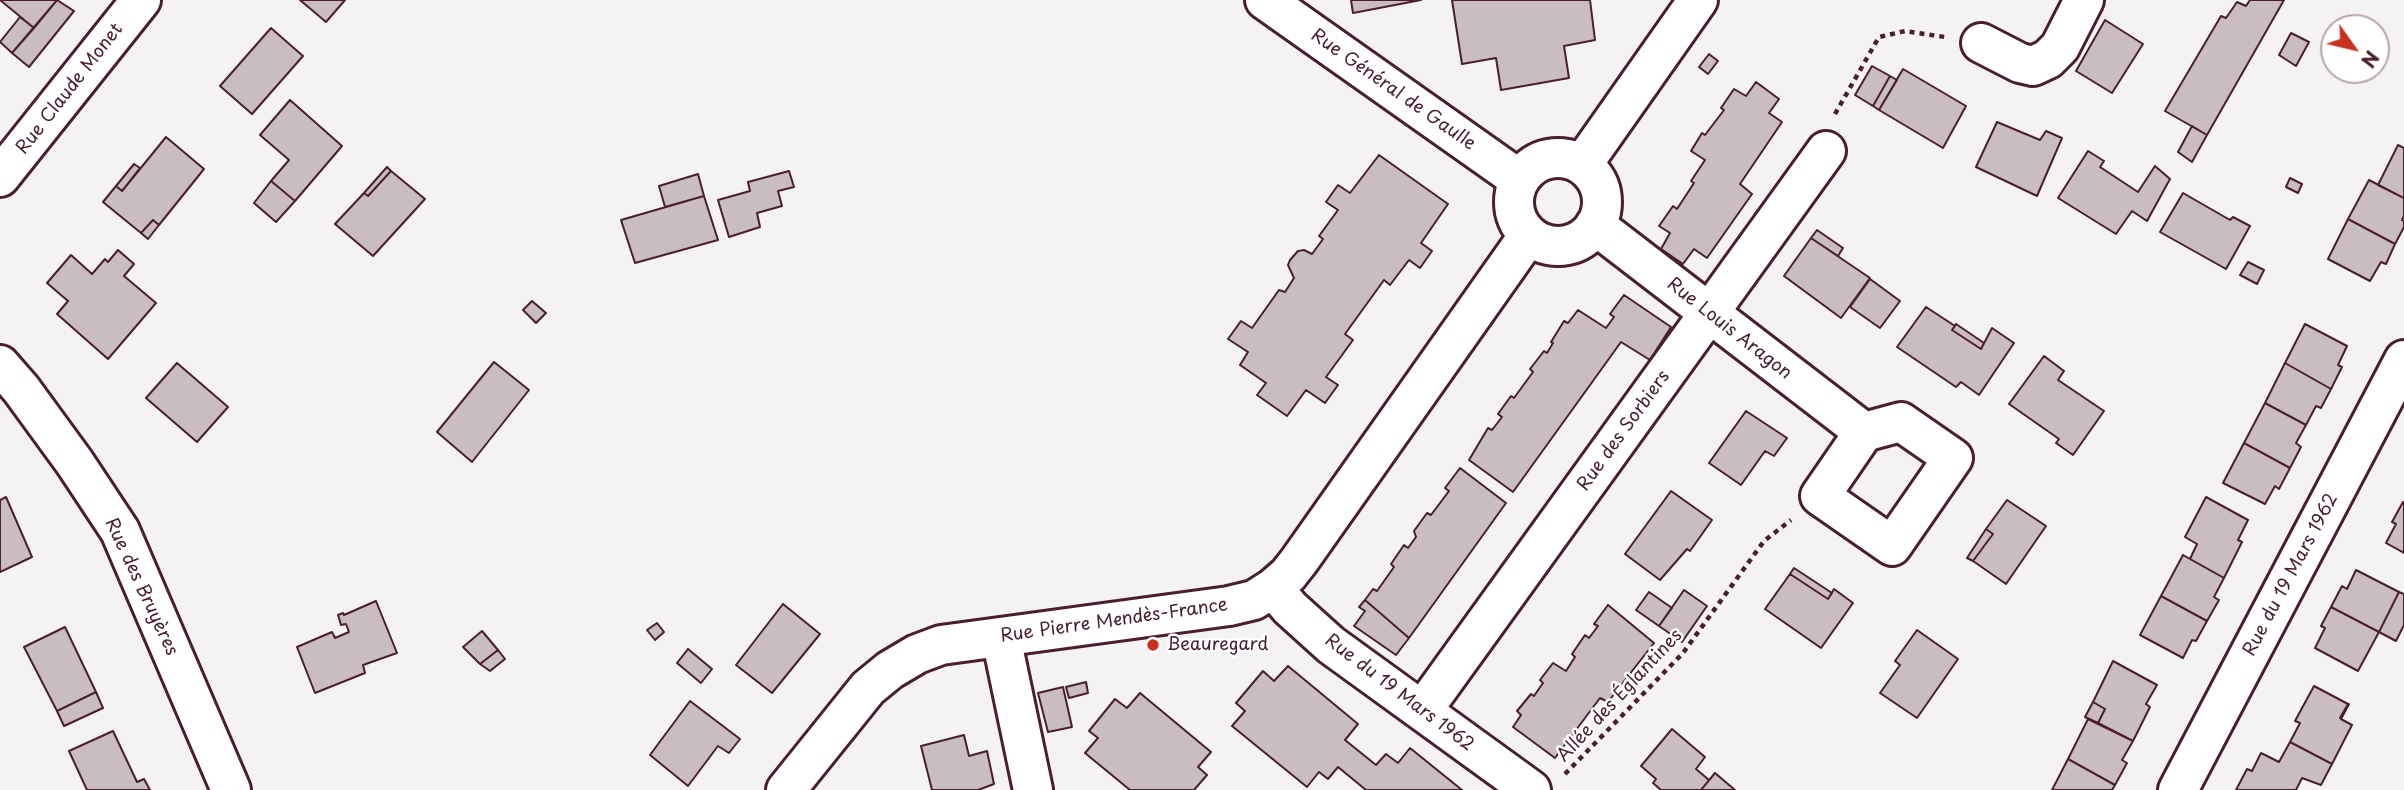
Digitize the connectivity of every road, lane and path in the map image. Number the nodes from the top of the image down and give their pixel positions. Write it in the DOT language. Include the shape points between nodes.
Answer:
graph roads {
  1 [pos="1265,0"];
  2 [pos="1698,0"];
  3 [pos="2084,0"];
  4 [pos="133,3"];
  5 [pos="1981,43"];
  6 [pos="1826,150"];
  7 [pos="1582,165"];
  8 [pos="0,177"];
  9 [pos="1520,180"];
  10 [pos="1595,225"];
  11 [pos="1529,235"];
  12 [pos="1709,313"];
  13 [pos="2404,360"];
  14 [pos="0,365"];
  15 [pos="1864,432"];
  16 [pos="1820,496"];
  17 [pos="1273,588"];
  18 [pos="1002,637"];
  19 [pos="1422,711"];
  20 [pos="1545,785"];
  21 [pos="231,790"];
  22 [pos="786,790"];
  23 [pos="1033,790"];
  24 [pos="2178,790"];
  1 -- 9 [label="street, Rue Général de Gaulle"];
  2 -- 7 [label="street"];
  3 -- 5 [label="street" via="2060,47 2048,59 2020,64"];
  4 -- 8 [label="street, Rue Claude Monet"];
  5 -- 6 [label="path" via="1905,31 1879,37 1824,132"];
  6 -- 12 [label="street, Rue des Sorbiers"];
  7 -- 9 [label="street" via="1555,158 1529,169"];
  7 -- 10 [label="street" via="1592,174 1602,199"];
  9 -- 11 [label="street" via="1515,209"];
  10 -- 11 [label="street" via="1572,244 1542,243"];
  10 -- 12 [label="street, Rue Louis Aragon"];
  11 -- 17 [label="street, Rue Pierre Mendès-France" via="1293,568"];
  12 -- 15 [label="street, Rue Louis Aragon"];
  12 -- 19 [label="street, Rue des Sorbiers"];
  13 -- 24 [label="street, Rue du 19 Mars 1962"];
  14 -- 21 [label="street, Rue des Bruyères" via="120,531"];
  15 -- 16 [label="street"];
  15 -- 16 [label="street" via="1901,422 1953,458 1892,545"];
  16 -- 20 [label="path, Allée des Églantines" via="1764,541 1683,653"];
  17 -- 18 [label="street, Rue Pierre Mendès-France" via="1254,600 1229,606"];
  17 -- 19 [label="street, Rue du 19 Mars 1962" via="1331,645"];
  18 -- 22 [label="street, Rue Pierre Mendès-France" via="941,645 890,670 868,688"];
  18 -- 23 [label="street"];
  19 -- 20 [label="street, Rue du 19 Mars 1962"];
}
